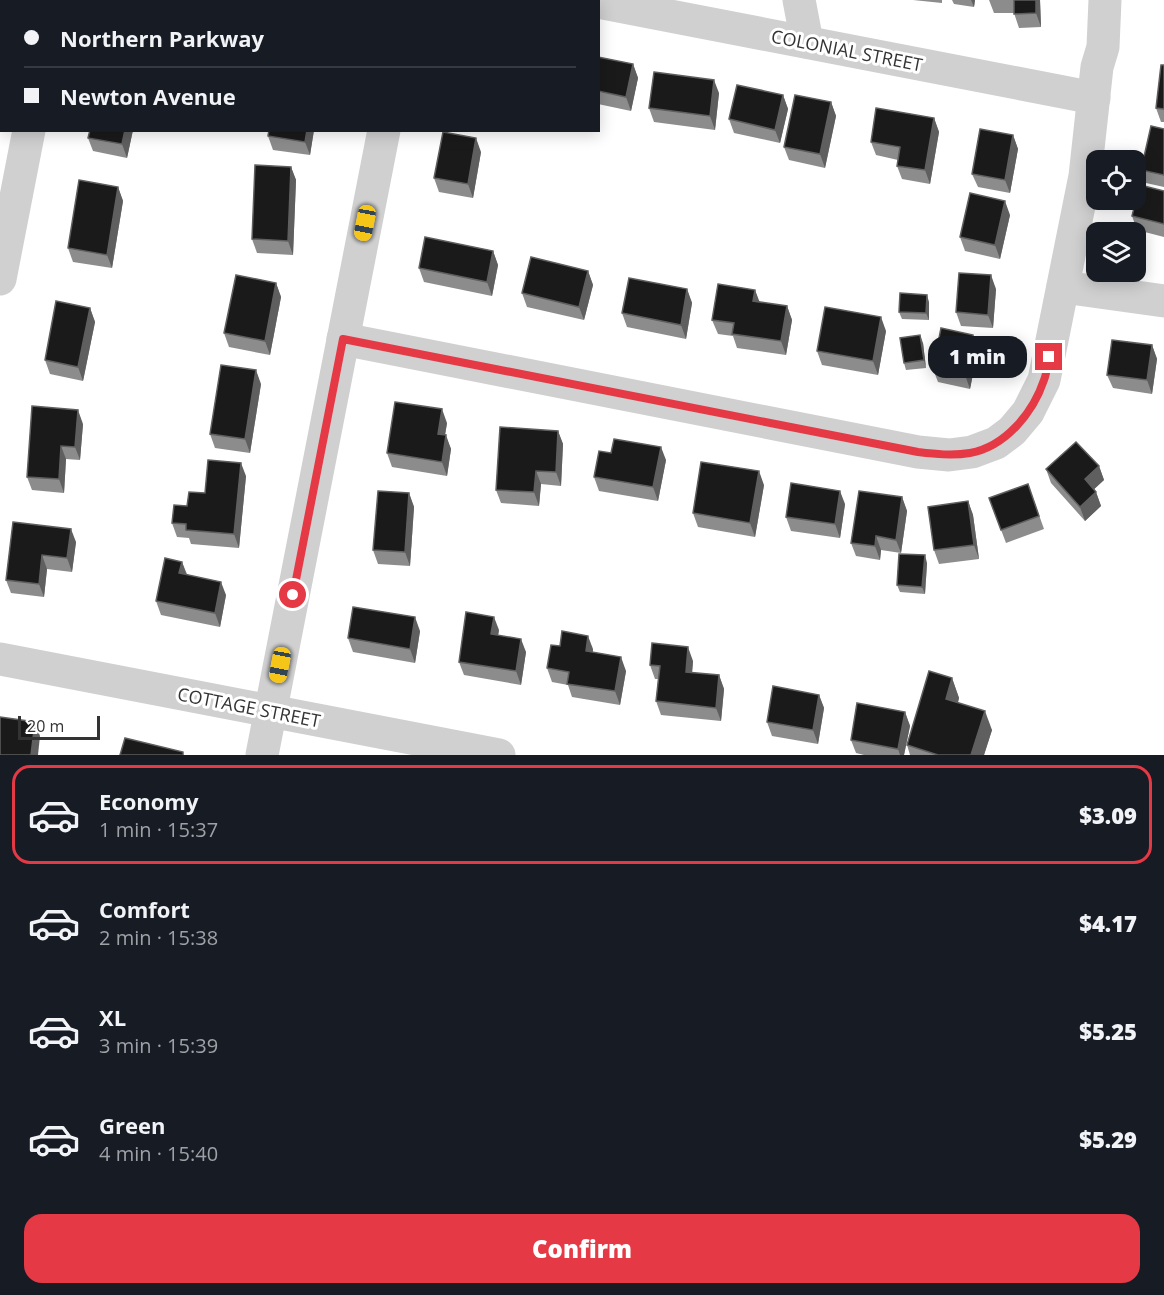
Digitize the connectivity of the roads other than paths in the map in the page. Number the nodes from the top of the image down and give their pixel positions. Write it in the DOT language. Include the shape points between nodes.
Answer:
graph roads {
  1 [pos="799,0"];
  2 [pos="1105,0"];
  3 [pos="600,3"];
  4 [pos="807,42"];
  5 [pos="1094,98"];
  6 [pos="29,132"];
  7 [pos="384,132"];
  8 [pos="0,279"];
  9 [pos="1063,287"];
  10 [pos="1164,301"];
  11 [pos="343,339"];
  12 [pos="0,659"];
  13 [pos="271,711"];
  14 [pos="262,755"];
  15 [pos="499,755"];
  1 -- 4 [label="street"];
  2 -- 5 [label="street" via="1103,47"];
  3 -- 4 [label="street, COLONIAL STREET"];
  4 -- 5 [label="street, COLONIAL STREET"];
  5 -- 9 [label="street" via="1085,176"];
  6 -- 8 [label="street"];
  7 -- 11 [label="street"];
  9 -- 10 [label="street"];
  9 -- 11 [label="street" via="1044,380 1028,412 996,443 949,455"];
  11 -- 13 [label="street"];
  12 -- 13 [label="street, COTTAGE STREET"];
  13 -- 14 [label="street"];
  13 -- 15 [label="street, COTTAGE STREET"];
}
